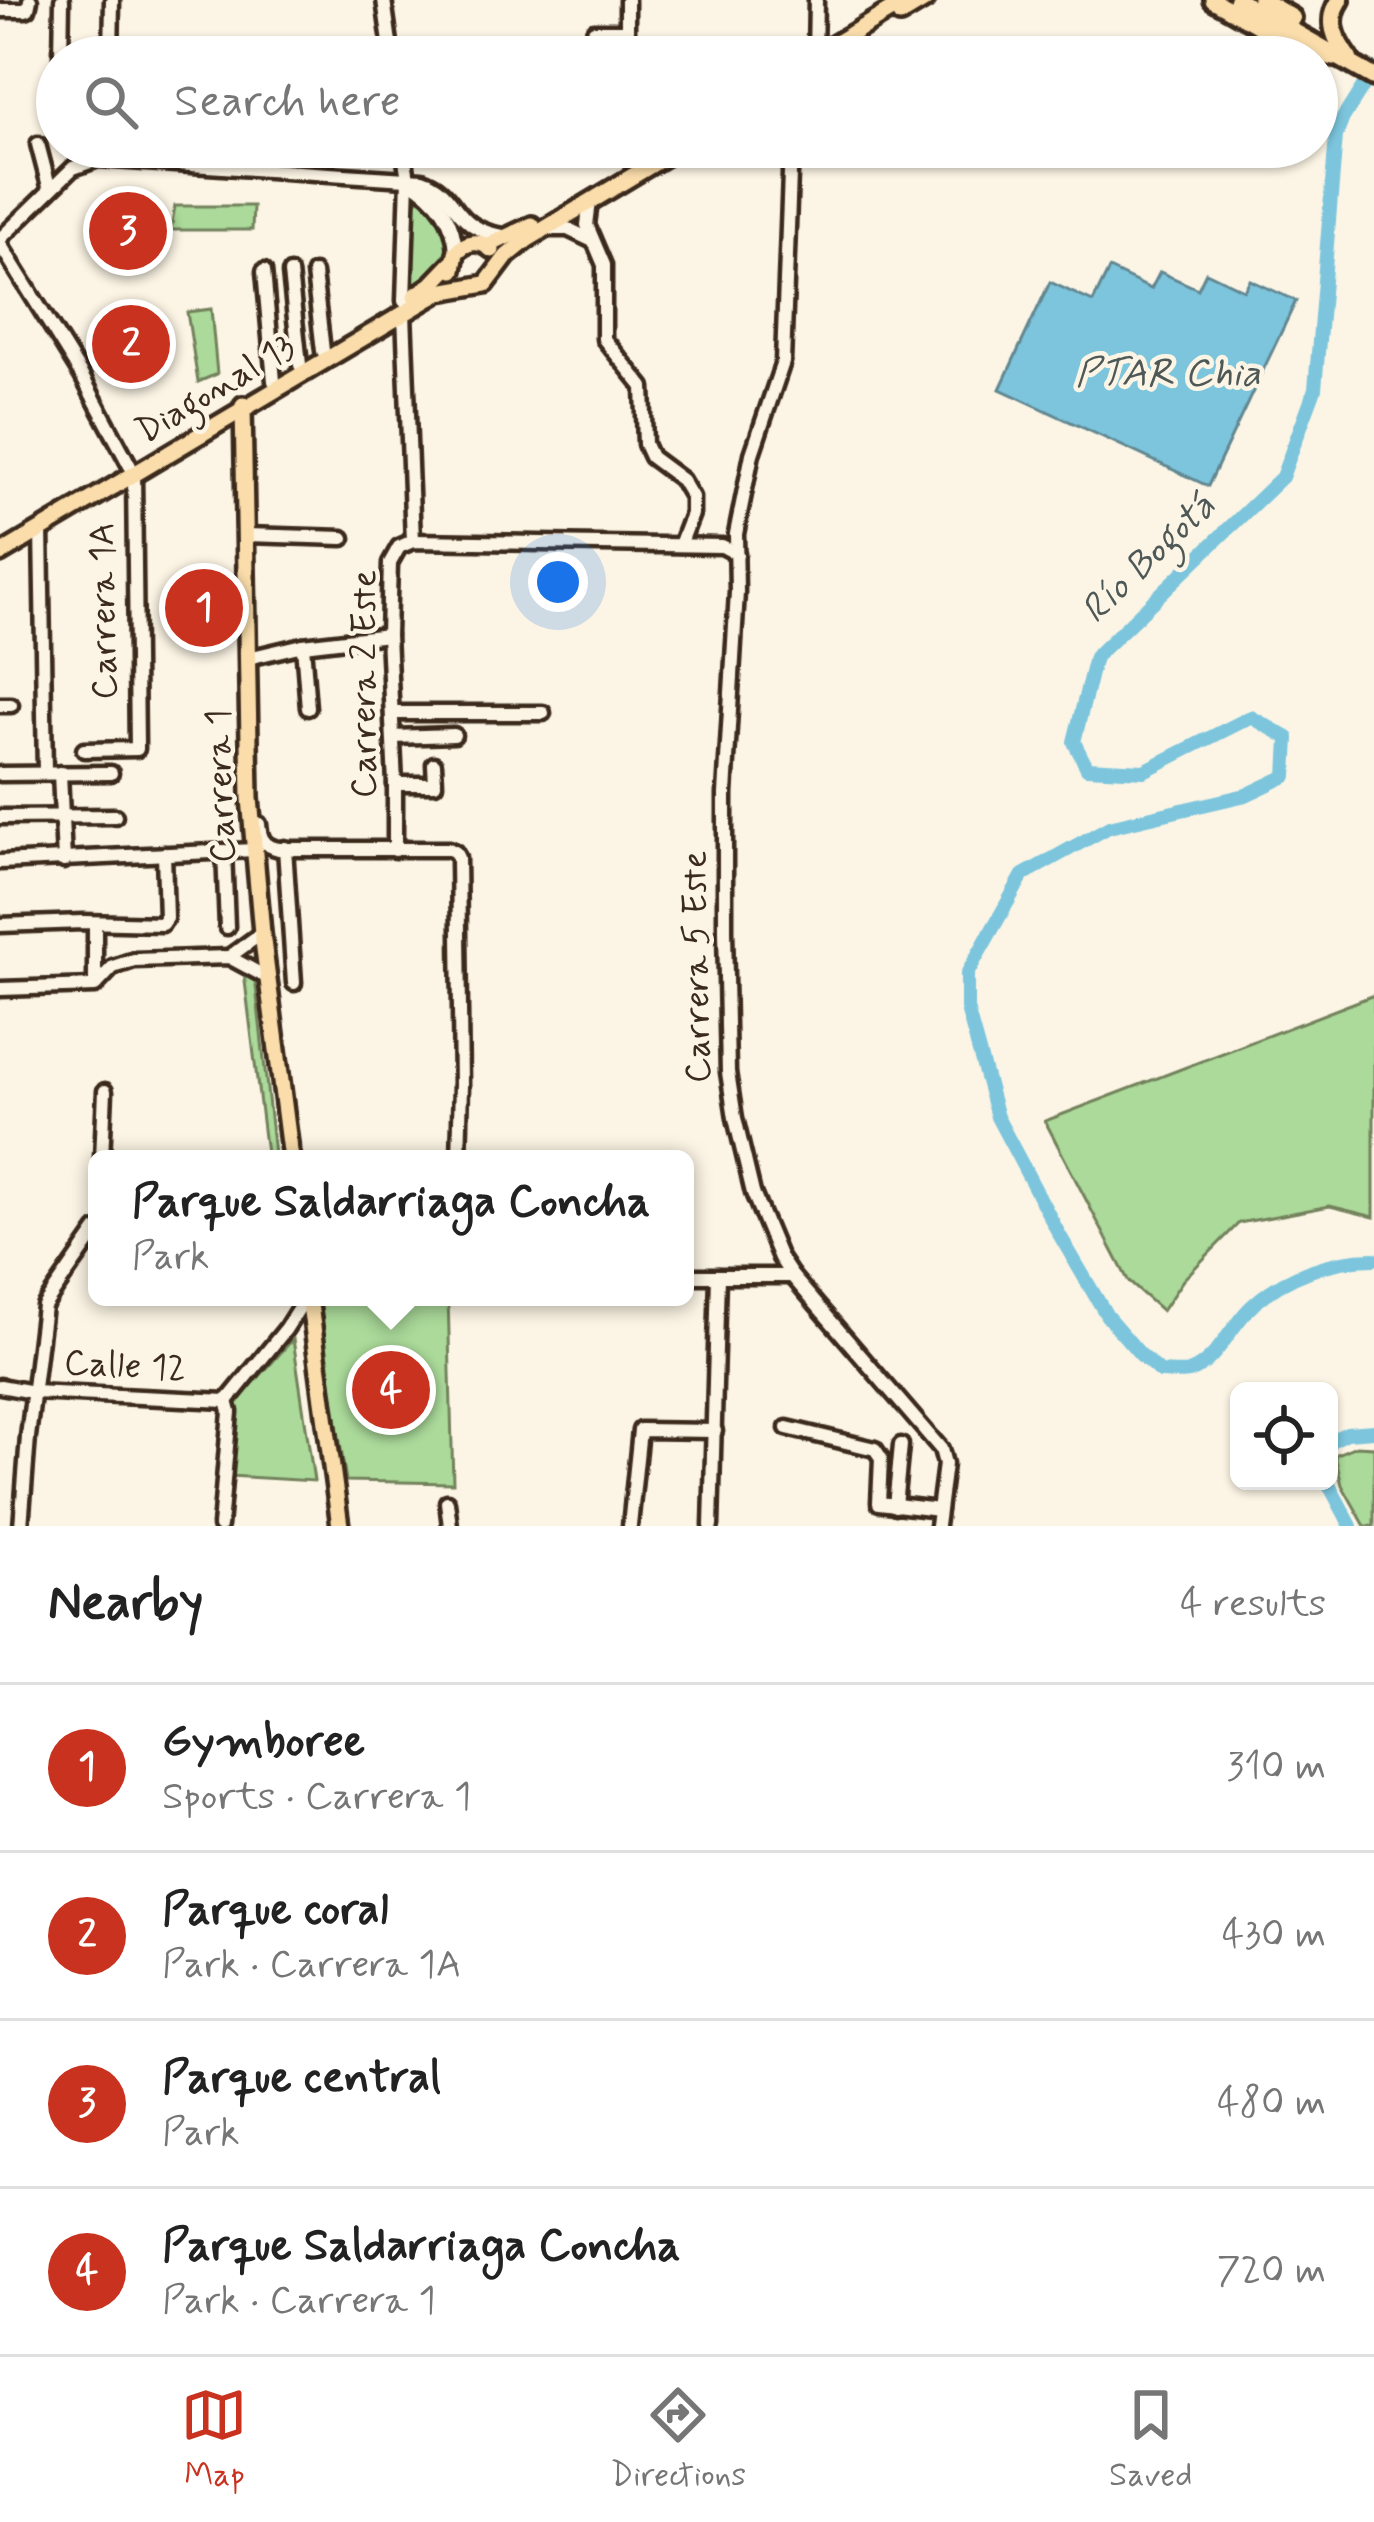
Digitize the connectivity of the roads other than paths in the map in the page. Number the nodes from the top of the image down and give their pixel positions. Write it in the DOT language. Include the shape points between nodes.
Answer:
graph roads {
  1 [pos="62,0"];
  2 [pos="112,0"];
  3 [pos="384,0"];
  4 [pos="627,0"];
  5 [pos="816,0"];
  6 [pos="908,0"];
  7 [pos="925,0"];
  8 [pos="1213,0"];
  9 [pos="1237,0"];
  10 [pos="1262,0"];
  11 [pos="1340,0"];
  12 [pos="29,4"];
  13 [pos="0,10"];
  14 [pos="594,31"];
  15 [pos="626,31"];
  16 [pos="61,36"];
  17 [pos="111,36"];
  18 [pos="389,36"];
  19 [pos="626,36"];
  20 [pos="815,36"];
  21 [pos="848,36"];
  22 [pos="865,36"];
  23 [pos="1276,36"];
  24 [pos="1308,36"];
  25 [pos="1317,36"];
  26 [pos="1338,36"];
  27 [pos="1338,37"];
  28 [pos="1338,50"];
  29 [pos="1338,51"];
  30 [pos="1338,54"];
  31 [pos="1346,55"];
  32 [pos="1374,77"];
  33 [pos="44,168"];
  34 [pos="73,168"];
  35 [pos="238,168"];
  36 [pos="407,168"];
  37 [pos="627,168"];
  38 [pos="646,168"];
  39 [pos="790,168"];
  40 [pos="408,179"];
  41 [pos="50,190"];
  42 [pos="434,200"];
  43 [pos="590,201"];
  44 [pos="407,210"];
  45 [pos="542,230"];
  46 [pos="509,237"];
  47 [pos="0,242"];
  48 [pos="596,244"];
  49 [pos="488,246"];
  50 [pos="454,257"];
  51 [pos="497,268"];
  52 [pos="264,271"];
  53 [pos="290,273"];
  54 [pos="314,273"];
  55 [pos="467,285"];
  56 [pos="404,307"];
  57 [pos="323,351"];
  58 [pos="300,365"];
  59 [pos="274,380"];
  60 [pos="245,402"];
  61 [pos="132,470"];
  62 [pos="41,529"];
  63 [pos="736,534"];
  64 [pos="246,535"];
  65 [pos="343,538"];
  66 [pos="413,541"];
  67 [pos="0,544"];
  68 [pos="680,545"];
  69 [pos="722,546"];
  70 [pos="0,554"];
  71 [pos="737,554"];
  72 [pos="388,635"];
  73 [pos="303,645"];
  74 [pos="248,658"];
  75 [pos="308,708"];
  76 [pos="543,712"];
  77 [pos="392,713"];
  78 [pos="454,735"];
  79 [pos="393,737"];
  80 [pos="85,750"];
  81 [pos="434,764"];
  82 [pos="111,772"];
  83 [pos="53,773"];
  84 [pos="0,774"];
  85 [pos="395,784"];
  86 [pos="250,798"];
  87 [pos="115,815"];
  88 [pos="62,816"];
  89 [pos="0,817"];
  90 [pos="282,849"];
  91 [pos="254,850"];
  92 [pos="395,850"];
  93 [pos="224,851"];
  94 [pos="164,854"];
  95 [pos="64,861"];
  96 [pos="0,862"];
  97 [pos="257,887"];
  98 [pos="95,923"];
  99 [pos="0,925"];
  100 [pos="227,927"];
  101 [pos="262,933"];
  102 [pos="229,957"];
  103 [pos="268,978"];
  104 [pos="294,983"];
  105 [pos="95,986"];
  106 [pos="0,989"];
  107 [pos="105,1091"];
  108 [pos="102,1150"];
  109 [pos="291,1150"];
  110 [pos="459,1150"];
  111 [pos="88,1242"];
  112 [pos="694,1276"];
  113 [pos="718,1276"];
  114 [pos="792,1276"];
  115 [pos="301,1306"];
  116 [pos="309,1306"];
  117 [pos="285,1330"];
  118 [pos="314,1338"];
  119 [pos="0,1386"];
  120 [pos="33,1391"];
  121 [pos="231,1410"];
  122 [pos="787,1428"];
  123 [pos="715,1431"];
  124 [pos="901,1445"];
  125 [pos="447,1502"];
  126 [pos="896,1506"];
  127 [pos="939,1510"];
  128 [pos="21,1526"];
  129 [pos="220,1526"];
  130 [pos="340,1526"];
  131 [pos="450,1526"];
  132 [pos="630,1526"];
  133 [pos="711,1526"];
  134 [pos="937,1526"];
  1 -- 16 [label="street"];
  2 -- 17 [label="street"];
  3 -- 18 [label="street"];
  4 -- 15 [label="street"];
  5 -- 20 [label="street"];
  6 -- 21 [label="main road"];
  7 -- 22 [label="main road"];
  8 -- 23 [label="main road"];
  9 -- 24 [label="highway"];
  10 -- 25 [label="highway"];
  11 -- 26 [label="highway" via="1332,23"];
  12 -- 13 [label="street"];
  14 -- 15 [label="street"];
  15 -- 19 [label="street"];
  27 -- 31 [label="highway"];
  28 -- 31 [label="highway"];
  29 -- 31 [label="highway"];
  30 -- 31 [label="main road"];
  31 -- 32 [label="highway"];
  33 -- 41 [label="street"];
  34 -- 41 [label="street"];
  35 -- 40 [label="street"];
  36 -- 40 [label="street, Carrera 2 Este"];
  37 -- 46 [label="main road"];
  38 -- 43 [label="main road"];
  39 -- 63 [label="street, Carrera 5 Este" via="783,362"];
  40 -- 42 [label="street"];
  40 -- 44 [label="street, Carrera 2 Este"];
  40 -- 46 [label="street" via="436,185 475,228"];
  41 -- 47 [label="street"];
  42 -- 44 [label="street" via="418,197"];
  42 -- 50 [label="street" via="449,219"];
  43 -- 45 [label="main road"];
  43 -- 48 [label="street" via="587,225"];
  44 -- 56 [label="street, Carrera 2 Este"];
  45 -- 48 [label="street" via="580,232"];
  45 -- 51 [label="main road"];
  46 -- 49 [label="main road"];
  47 -- 61 [label="street, Carrera 1A"];
  48 -- 68 [label="street" via="604,265 604,339 643,387 647,451 692,497"];
  49 -- 50 [label="main road" via="470,243"];
  49 -- 51 [label="main road"];
  50 -- 55 [label="main road" via="456,276"];
  50 -- 56 [label="main road, Diagonal 13"];
  51 -- 55 [label="main road" via="486,284"];
  52 -- 59 [label="street"];
  53 -- 58 [label="street"];
  54 -- 57 [label="street"];
  55 -- 56 [label="main road, Diagonal 13"];
  56 -- 57 [label="main road, Diagonal 13"];
  56 -- 60 [label="main road, Diagonal 13"];
  56 -- 66 [label="street, Carrera 2 Este"];
  57 -- 58 [label="main road, Diagonal 13"];
  58 -- 59 [label="main road, Diagonal 13"];
  59 -- 60 [label="main road, Diagonal 13"];
  60 -- 61 [label="main road, Diagonal 13"];
  60 -- 64 [label="main road, Carrera 1"];
  61 -- 62 [label="main road, Diagonal 13"];
  61 -- 67 [label="main road, Diagonal 13"];
  61 -- 80 [label="street, Carrera 1A" via="136,748"];
  62 -- 70 [label="main road, Diagonal 13"];
  62 -- 83 [label="street"];
  63 -- 69 [label="street"];
  63 -- 71 [label="street, Carrera 5 Este"];
  64 -- 65 [label="street"];
  64 -- 74 [label="main road, Carrera 1"];
  66 -- 68 [label="street"];
  66 -- 72 [label="street, Carrera 2 Este" via="390,563"];
  68 -- 69 [label="street"];
  69 -- 71 [label="street"];
  71 -- 114 [label="street, Carrera 5 Este" via="725,794 728,1072 753,1192"];
  72 -- 73 [label="street"];
  72 -- 77 [label="street, Carrera 2 Este"];
  73 -- 74 [label="street"];
  73 -- 75 [label="street"];
  74 -- 86 [label="main road, Carrera 1"];
  76 -- 77 [label="street"];
  77 -- 79 [label="street, Carrera 2 Este"];
  78 -- 79 [label="street"];
  79 -- 85 [label="street, Carrera 2 Este"];
  81 -- 85 [label="street" via="435,784"];
  82 -- 83 [label="street"];
  83 -- 84 [label="street"];
  83 -- 88 [label="street"];
  85 -- 92 [label="street, Carrera 2 Este"];
  86 -- 90 [label="street" via="262,839"];
  86 -- 91 [label="main road, Carrera 1"];
  87 -- 88 [label="street"];
  88 -- 89 [label="street"];
  88 -- 95 [label="street"];
  90 -- 92 [label="street"];
  90 -- 97 [label="street" via="264,858"];
  90 -- 104 [label="street"];
  91 -- 93 [label="street"];
  91 -- 97 [label="main road, Carrera 1"];
  92 -- 110 [label="street" via="449,849 458,858"];
  93 -- 94 [label="street"];
  93 -- 100 [label="street"];
  94 -- 95 [label="street"];
  94 -- 98 [label="street" via="164,923"];
  95 -- 96 [label="street"];
  97 -- 101 [label="main road, Carrera 1"];
  98 -- 99 [label="street"];
  98 -- 105 [label="street"];
  101 -- 102 [label="street"];
  101 -- 103 [label="main road, Carrera 1"];
  102 -- 103 [label="street"];
  102 -- 105 [label="street" via="125,961"];
  103 -- 109 [label="main road, Carrera 1"];
  105 -- 106 [label="street"];
  107 -- 108 [label="street"];
  111 -- 120 [label="street" via="45,1301"];
  112 -- 113 [label="street"];
  113 -- 114 [label="street"];
  113 -- 123 [label="street"];
  114 -- 127 [label="street, Carrera 5 Este" via="941,1449"];
  115 -- 117 [label="street, Calle 12"];
  116 -- 118 [label="main road"];
  117 -- 118 [label="street" via="301,1327"];
  117 -- 121 [label="street, Calle 12"];
  118 -- 130 [label="main road"];
  119 -- 120 [label="street, Calle 12"];
  120 -- 121 [label="street, Calle 12"];
  120 -- 128 [label="street"];
  121 -- 129 [label="street"];
  122 -- 126 [label="street" via="880,1452 879,1503"];
  123 -- 132 [label="street" via="640,1430"];
  123 -- 133 [label="street"];
  124 -- 126 [label="street"];
  125 -- 131 [label="street"];
  126 -- 127 [label="street"];
  127 -- 134 [label="street, Carrera 5 Este"];
}
